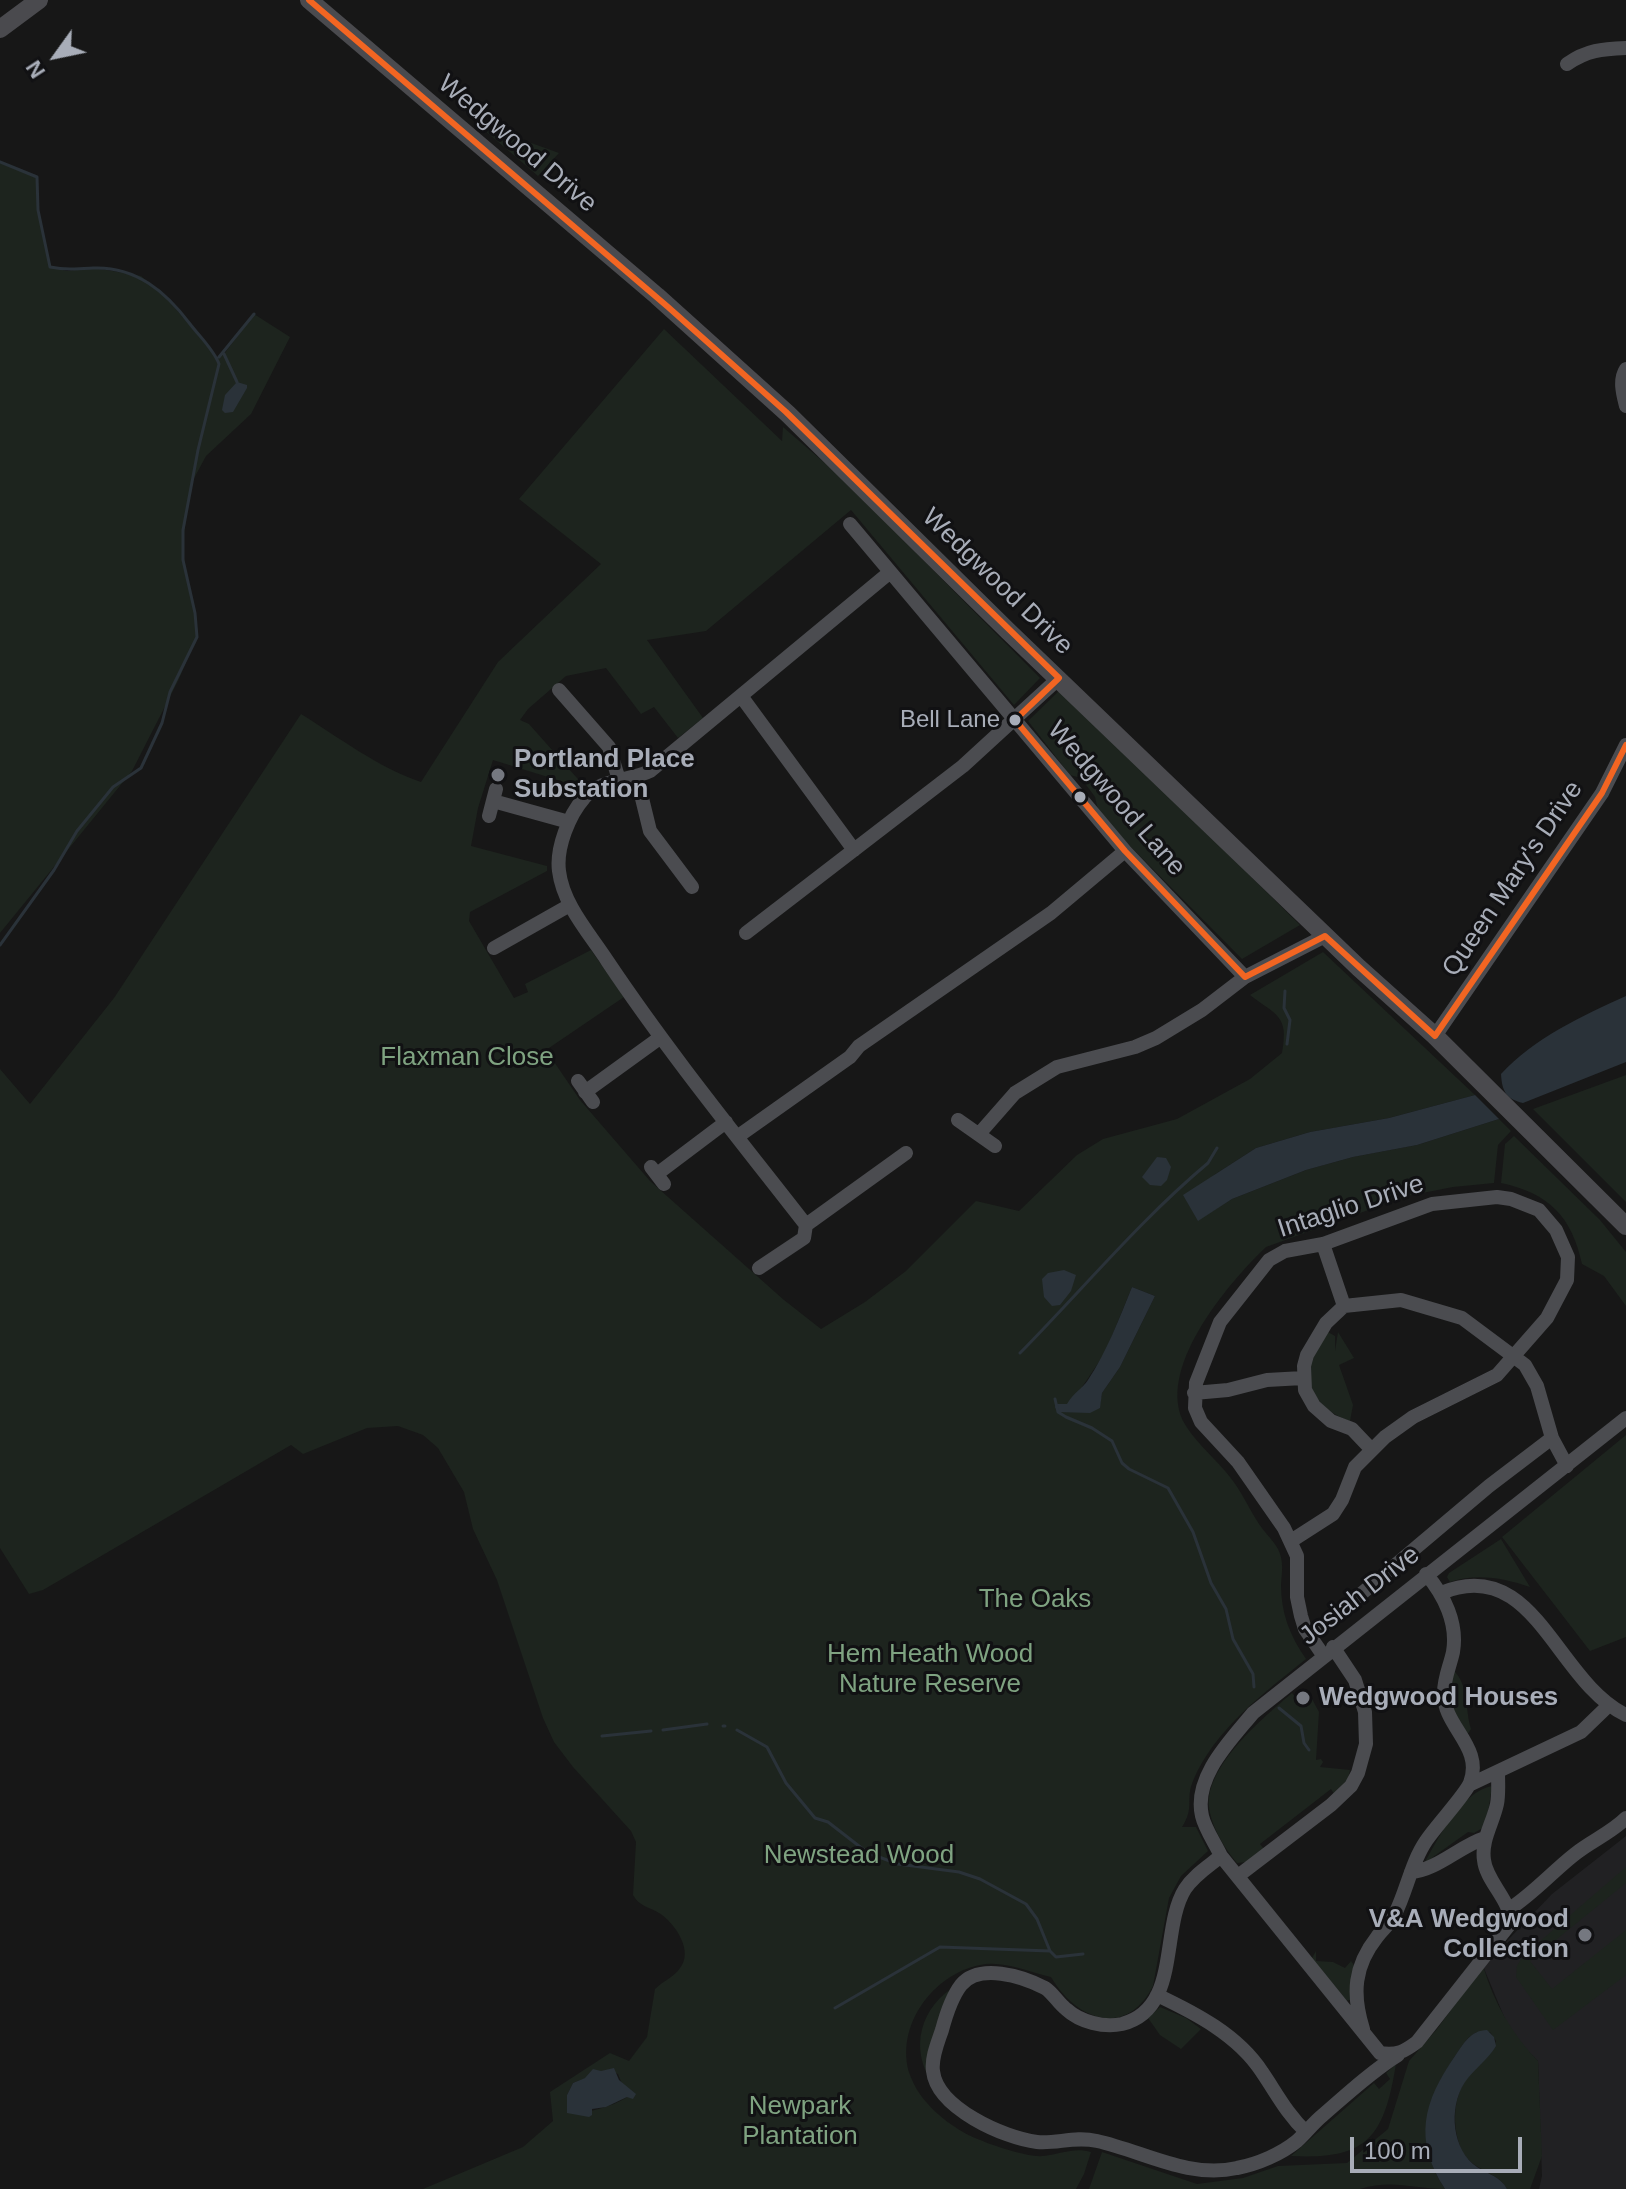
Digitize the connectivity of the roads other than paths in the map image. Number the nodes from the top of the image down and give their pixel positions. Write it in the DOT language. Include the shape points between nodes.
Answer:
graph roads {
  1 [pos="39,0"];
  2 [pos="309,0"];
  3 [pos="0,29"];
  4 [pos="1626,48"];
  5 [pos="1567,64"];
  6 [pos="1626,369"];
  7 [pos="1626,406"];
  8 [pos="850,524"];
  9 [pos="889,573"];
  10 [pos="1059,678"];
  11 [pos="565,690"];
  12 [pos="741,696"];
  13 [pos="1015,720"];
  14 [pos="1626,745"];
  15 [pos="637,778"];
  16 [pos="619,780"];
  17 [pos="493,802"];
  18 [pos="569,822"];
  19 [pos="854,850"];
  20 [pos="1125,851"];
  21 [pos="692,887"];
  22 [pos="570,905"];
  23 [pos="746,933"];
  24 [pos="1325,936"];
  25 [pos="494,947"];
  26 [pos="1245,977"];
  27 [pos="1435,1036"];
  28 [pos="661,1037"];
  29 [pos="585,1092"];
  30 [pos="958,1120"];
  31 [pos="726,1122"];
  32 [pos="979,1134"];
  33 [pos="737,1137"];
  34 [pos="995,1146"];
  35 [pos="906,1153"];
  36 [pos="657,1175"];
  37 [pos="806,1225"];
  38 [pos="1626,1226"];
  39 [pos="1323,1244"];
  40 [pos="759,1268"];
  41 [pos="1344,1306"];
  42 [pos="1515,1357"];
  43 [pos="1303,1378"];
  44 [pos="1194,1393"];
  45 [pos="1626,1418"];
  46 [pos="1552,1438"];
  47 [pos="1371,1449"];
  48 [pos="1567,1466"];
  49 [pos="1291,1541"];
  50 [pos="1426,1574"];
  51 [pos="1441,1593"];
  52 [pos="1310,1637"];
  53 [pos="1328,1651"];
  54 [pos="1608,1706"];
  55 [pos="1626,1715"];
  56 [pos="1498,1772"];
  57 [pos="1469,1785"];
  58 [pos="1626,1818"];
  59 [pos="1485,1838"];
  60 [pos="1221,1856"];
  61 [pos="1411,1872"];
  62 [pos="1238,1876"];
  63 [pos="1508,1910"];
  64 [pos="1157,1995"];
  65 [pos="1368,2039"];
  66 [pos="1404,2052"];
  67 [pos="1362,2084"];
  68 [pos="1306,2132"];
  1 -- 3 [label="street"];
  2 -- 10 [label="street, Wedgwood Drive" via="788,414"];
  4 -- 5 [label="street" via="1596,49"];
  6 -- 7 [label="street"];
  8 -- 9 [label="street, Wedgwood Lane" via="867,534"];
  9 -- 12 [label="street"];
  9 -- 13 [label="street, Wedgwood Lane"];
  10 -- 13 [label="street"];
  10 -- 24 [label="street, Wedgwood Drive"];
  11 -- 16 [label="street" via="609,747"];
  12 -- 15 [label="street"];
  12 -- 19 [label="street"];
  13 -- 19 [label="street"];
  13 -- 20 [label="street, Wedgwood Lane"];
  14 -- 27 [label="street, Queen Mary's Drive" via="1602,793"];
  15 -- 16 [label="street"];
  15 -- 21 [label="street" via="650,831"];
  16 -- 18 [label="street" via="587,794"];
  17 -- 18 [label="street"];
  18 -- 22 [label="street" via="558,869"];
  19 -- 23 [label="street"];
  20 -- 26 [label="street, Wedgwood Lane"];
  20 -- 33 [label="street" via="1051,913"];
  22 -- 25 [label="street"];
  22 -- 28 [label="street"];
  24 -- 26 [label="street"];
  24 -- 27 [label="street, Wedgwood Drive"];
  26 -- 32 [label="street" via="1156,1038 1069,1063 1036,1079 1002,1106"];
  27 -- 38 [label="street, Wedgwood Drive"];
  28 -- 29 [label="street"];
  28 -- 31 [label="street"];
  30 -- 32 [label="street"];
  31 -- 33 [label="street"];
  31 -- 36 [label="street"];
  32 -- 34 [label="street"];
  33 -- 37 [label="street"];
  35 -- 37 [label="street"];
  37 -- 40 [label="street" via="804,1238"];
  39 -- 41 [label="street"];
  39 -- 42 [label="street, Intaglio Drive" via="1432,1204 1497,1197 1539,1210 1564,1245 1567,1280 1547,1318"];
  39 -- 44 [label="street, Intaglio Drive" via="1285,1251 1269,1260 1220,1322"];
  41 -- 42 [label="street" via="1412,1302 1462,1318"];
  41 -- 43 [label="street" via="1307,1355"];
  42 -- 46 [label="street" via="1537,1386"];
  42 -- 47 [label="street, Intaglio Drive" via="1497,1375 1413,1417"];
  43 -- 44 [label="street"];
  43 -- 47 [label="street" via="1315,1407 1352,1429"];
  44 -- 49 [label="street" via="1201,1422 1238,1462"];
  45 -- 48 [label="street, Josiah Drive"];
  46 -- 48 [label="street"];
  46 -- 52 [label="street"];
  47 -- 49 [label="street, Intaglio Drive" via="1355,1467 1333,1514"];
  48 -- 50 [label="street, Josiah Drive"];
  49 -- 52 [label="street" via="1297,1556 1297,1597"];
  50 -- 51 [label="street"];
  50 -- 53 [label="street, Josiah Drive"];
  51 -- 54 [label="street" via="1488,1585 1512,1595"];
  51 -- 57 [label="street" via="1449,1610 1453,1649 1446,1709 1472,1754"];
  52 -- 53 [label="street"];
  53 -- 60 [label="street, Josiah Drive" via="1253,1713 1218,1756 1201,1801 1202,1818"];
  53 -- 62 [label="street" via="1355,1680 1365,1712 1366,1744 1358,1773 1331,1805"];
  54 -- 55 [label="street"];
  54 -- 56 [label="street" via="1581,1732"];
  56 -- 57 [label="street"];
  56 -- 59 [label="street" via="1496,1805"];
  57 -- 61 [label="street" via="1425,1842"];
  58 -- 63 [label="street"];
  59 -- 61 [label="street"];
  59 -- 63 [label="street" via="1486,1870"];
  60 -- 62 [label="street, Josiah Drive"];
  60 -- 64 [label="street" via="1181,1897"];
  61 -- 65 [label="street" via="1396,1913 1358,1970 1355,1993"];
  62 -- 65 [label="street, Josiah Drive"];
  63 -- 66 [label="street" via="1506,1931"];
  64 -- 68 [label="street" via="1192,2011 1246,2052"];
  64 -- 68 [label="street" via="1148,2009 1126,2023 1103,2026 1074,2015 1047,1989 979,1973 960,1986 947,2011 933,2058 938,2086 977,2120 1015,2137 1039,2142 1086,2138 1188,2169 1237,2168 1279,2153"];
  65 -- 66 [label="street" via="1383,2054"];
  65 -- 67 [label="street" via="1374,2056"];
  66 -- 67 [label="street"];
  67 -- 68 [label="street"];
}
